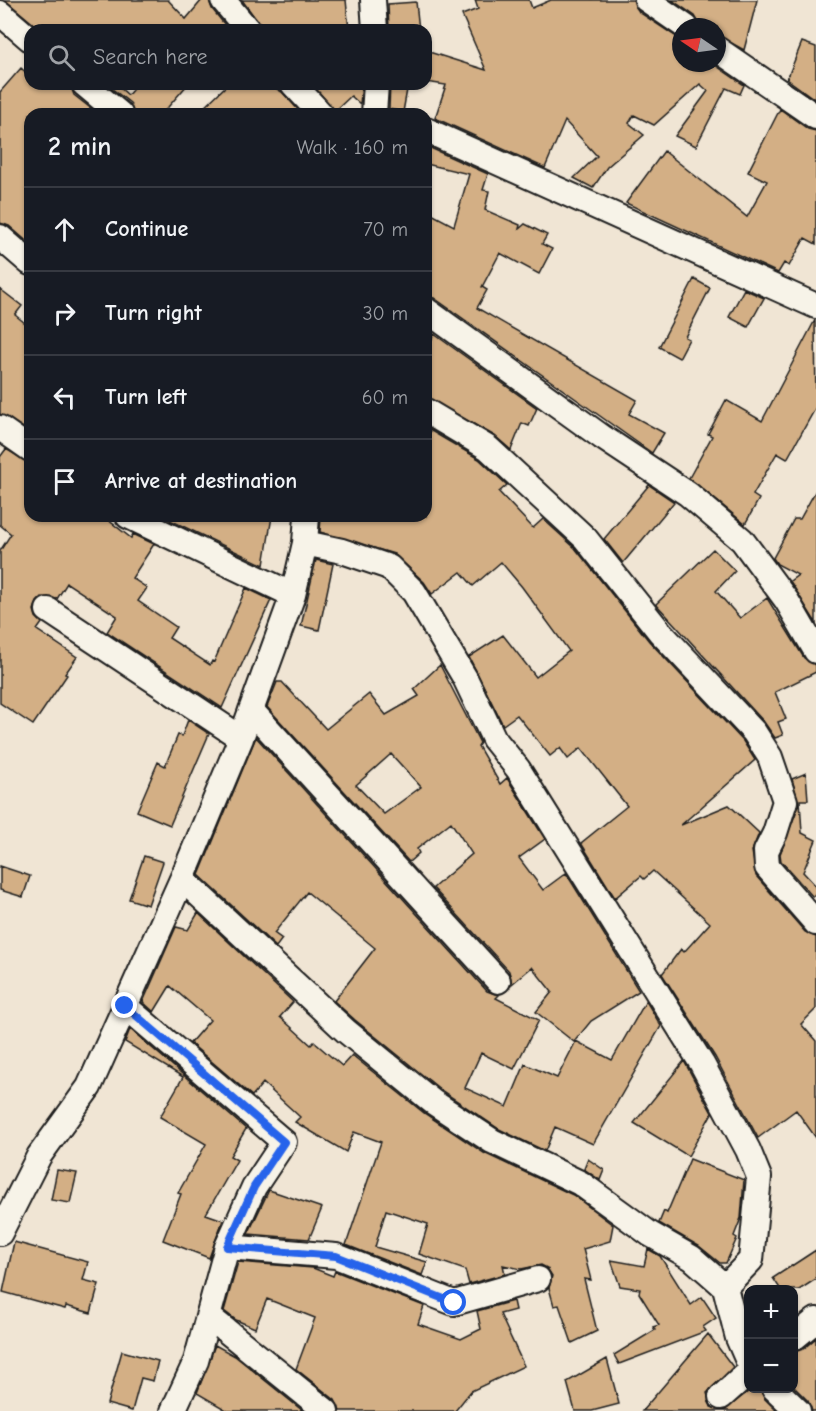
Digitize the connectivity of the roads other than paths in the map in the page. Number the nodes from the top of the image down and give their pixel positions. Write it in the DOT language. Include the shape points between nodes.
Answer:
graph roads {
  1 [pos="223,0"];
  2 [pos="373,0"];
  3 [pos="647,0"];
  4 [pos="0,13"];
  5 [pos="673,18"];
  6 [pos="243,24"];
  7 [pos="375,24"];
  8 [pos="24,34"];
  9 [pos="726,55"];
  10 [pos="91,90"];
  11 [pos="299,90"];
  12 [pos="376,90"];
  13 [pos="113,108"];
  14 [pos="315,108"];
  15 [pos="374,108"];
  16 [pos="816,117"];
  17 [pos="432,133"];
  18 [pos="0,237"];
  19 [pos="24,258"];
  20 [pos="816,306"];
  21 [pos="432,314"];
  22 [pos="432,415"];
  23 [pos="0,428"];
  24 [pos="24,445"];
  25 [pos="141,522"];
  26 [pos="307,522"];
  27 [pos="305,543"];
  28 [pos="293,595"];
  29 [pos="48,610"];
  30 [pos="816,651"];
  31 [pos="251,710"];
  32 [pos="241,738"];
  33 [pos="182,879"];
  34 [pos="816,923"];
  35 [pos="498,981"];
  36 [pos="125,1006"];
  37 [pos="0,1233"];
  38 [pos="227,1247"];
  39 [pos="538,1279"];
  40 [pos="725,1287"];
  41 [pos="208,1316"];
  42 [pos="816,1320"];
  43 [pos="798,1335"];
  44 [pos="744,1351"];
  45 [pos="744,1377"];
  46 [pos="778,1393"];
  47 [pos="721,1397"];
  48 [pos="173,1411"];
  49 [pos="326,1411"];
  50 [pos="798,1411"];
  1 -- 6 [label="street"];
  2 -- 7 [label="street"];
  3 -- 5 [label="street"];
  4 -- 8 [label="street"];
  9 -- 16 [label="street"];
  10 -- 13 [label="street"];
  11 -- 14 [label="street"];
  12 -- 15 [label="street"];
  17 -- 20 [label="street"];
  18 -- 19 [label="street"];
  21 -- 30 [label="street" via="688,494 742,540 787,601"];
  22 -- 34 [label="street" via="488,448 585,538 660,632 754,732 770,757 785,801 766,851 767,867"];
  23 -- 24 [label="street"];
  25 -- 28 [label="street"];
  26 -- 27 [label="street"];
  27 -- 28 [label="street"];
  27 -- 40 [label="street" via="342,550 389,567 414,592 465,678 494,740 518,769 702,1064 759,1177 751,1260"];
  28 -- 31 [label="street"];
  29 -- 32 [label="street"];
  31 -- 32 [label="street"];
  31 -- 35 [label="street"];
  32 -- 33 [label="street"];
  33 -- 36 [label="street"];
  33 -- 40 [label="street" via="346,1030 433,1102 492,1142 580,1183 650,1234 692,1258"];
  36 -- 37 [label="street" via="89,1087 39,1156"];
  36 -- 38 [label="street" via="284,1142 254,1187"];
  38 -- 39 [label="street" via="336,1256 454,1303"];
  38 -- 41 [label="street"];
  40 -- 44 [label="street"];
  41 -- 48 [label="street" via="196,1361"];
  41 -- 49 [label="street"];
  42 -- 43 [label="street"];
  45 -- 47 [label="street"];
  46 -- 50 [label="street"];
}
